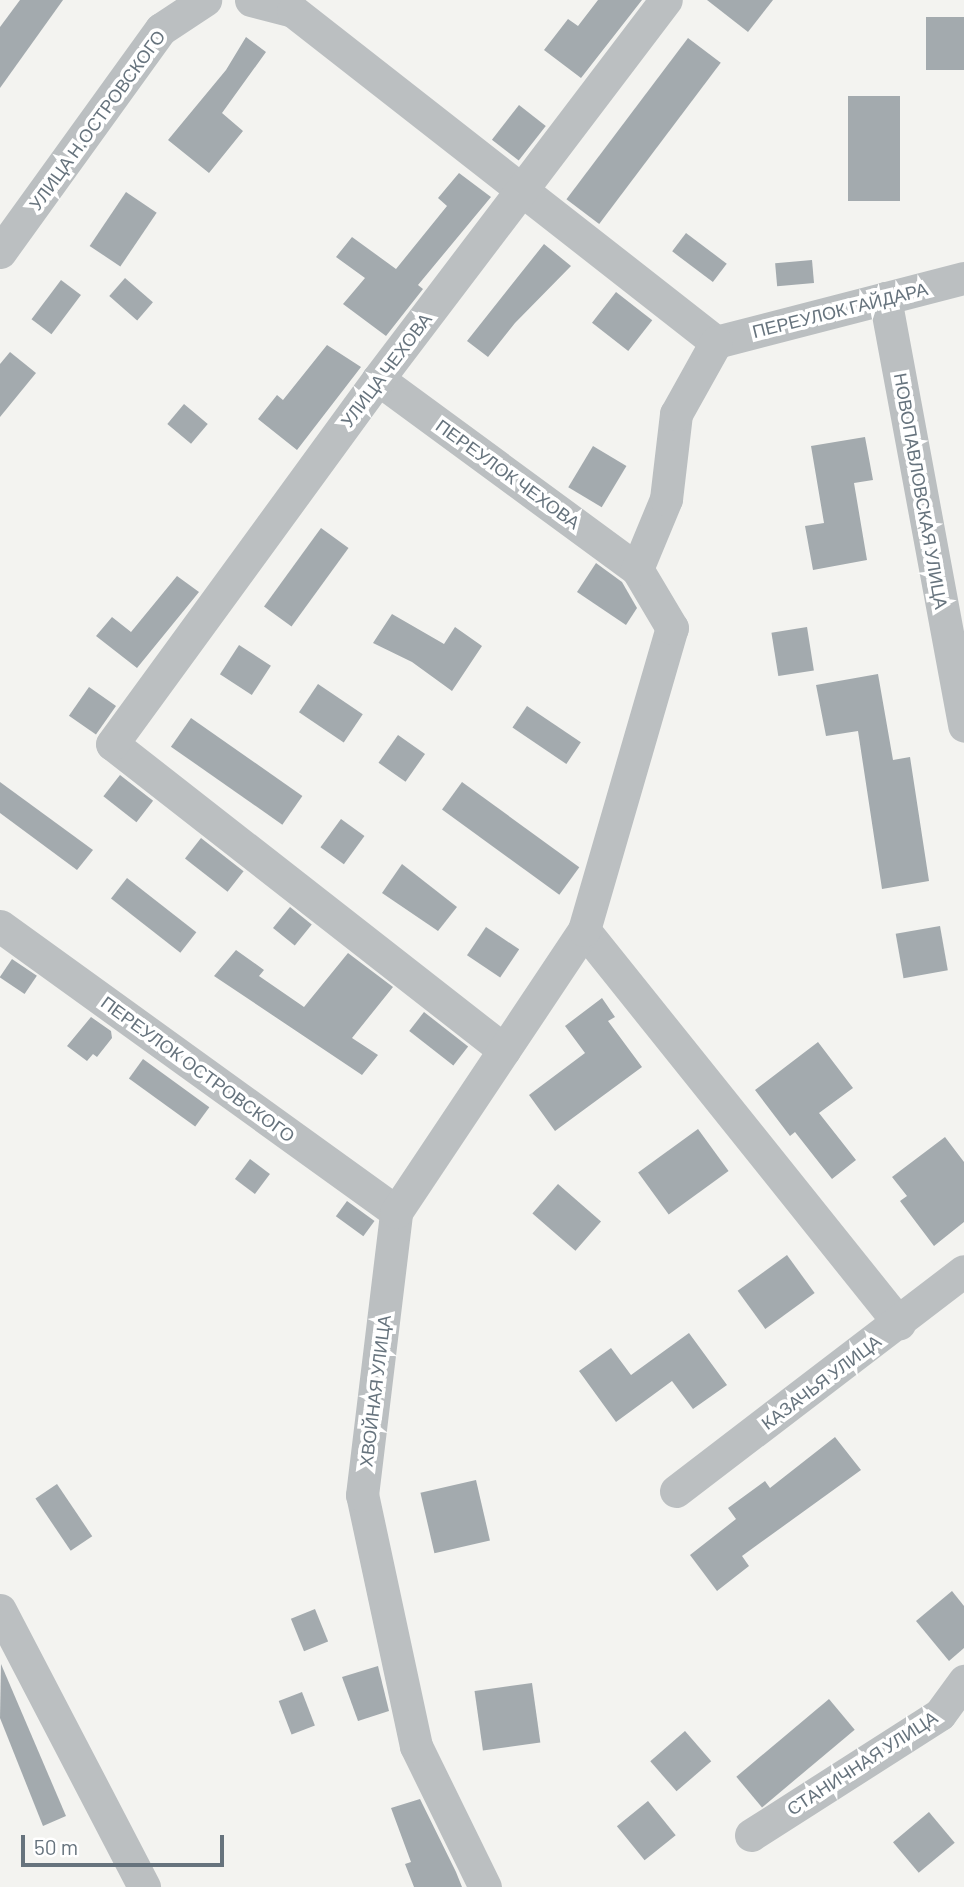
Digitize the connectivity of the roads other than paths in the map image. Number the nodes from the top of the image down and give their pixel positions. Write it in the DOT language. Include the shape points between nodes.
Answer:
graph roads {
  1 [pos="205,0"];
  2 [pos="251,0"];
  3 [pos="666,0"];
  4 [pos="523,189"];
  5 [pos="0,252"];
  6 [pos="964,278"];
  7 [pos="885,298"];
  8 [pos="716,342"];
  9 [pos="378,379"];
  10 [pos="637,569"];
  11 [pos="964,726"];
  12 [pos="0,926"];
  13 [pos="584,930"];
  14 [pos="504,1050"];
  15 [pos="396,1212"];
  16 [pos="964,1271"];
  17 [pos="898,1323"];
  18 [pos="676,1491"];
  19 [pos="0,1610"];
  20 [pos="964,1681"];
  21 [pos="751,1835"];
  22 [pos="144,1887"];
  23 [pos="485,1887"];
  1 -- 5 [label="street, УЛИЦА Н.ОСТРОВСКОГО" via="161,29"];
  2 -- 4 [label="street" via="293,12"];
  3 -- 4 [label="street, УЛИЦА ЧЕХОВА"];
  4 -- 8 [label="street"];
  4 -- 9 [label="street, УЛИЦА ЧЕХОВА"];
  6 -- 7 [label="street, ПЕРЕУЛОК ГАЙДАРА"];
  7 -- 8 [label="street, ПЕРЕУЛОК ГАЙДАРА"];
  7 -- 11 [label="street, НОВОПАВЛОВСКАЯ УЛИЦА"];
  8 -- 10 [label="street" via="676,414 666,499"];
  9 -- 10 [label="street, ПЕРЕУЛОК ЧЕХОВА"];
  9 -- 14 [label="street, УЛИЦА ЧЕХОВА" via="112,744"];
  10 -- 13 [label="street, ХВОЙНАЯ УЛИЦА" via="672,628"];
  12 -- 15 [label="street, ПЕРЕУЛОК ОСТРОВСКОГО"];
  13 -- 14 [label="street, ХВОЙНАЯ УЛИЦА"];
  13 -- 17 [label="street"];
  14 -- 15 [label="street, ХВОЙНАЯ УЛИЦА"];
  15 -- 23 [label="street, ХВОЙНАЯ УЛИЦА" via="362,1495 416,1746"];
  16 -- 17 [label="street, КАЗАЧЬЯ УЛИЦА"];
  17 -- 18 [label="street, КАЗАЧЬЯ УЛИЦА"];
  19 -- 22 [label="street"];
  20 -- 21 [label="street, СТАНИЧНАЯ УЛИЦА" via="940,1714"];
}
